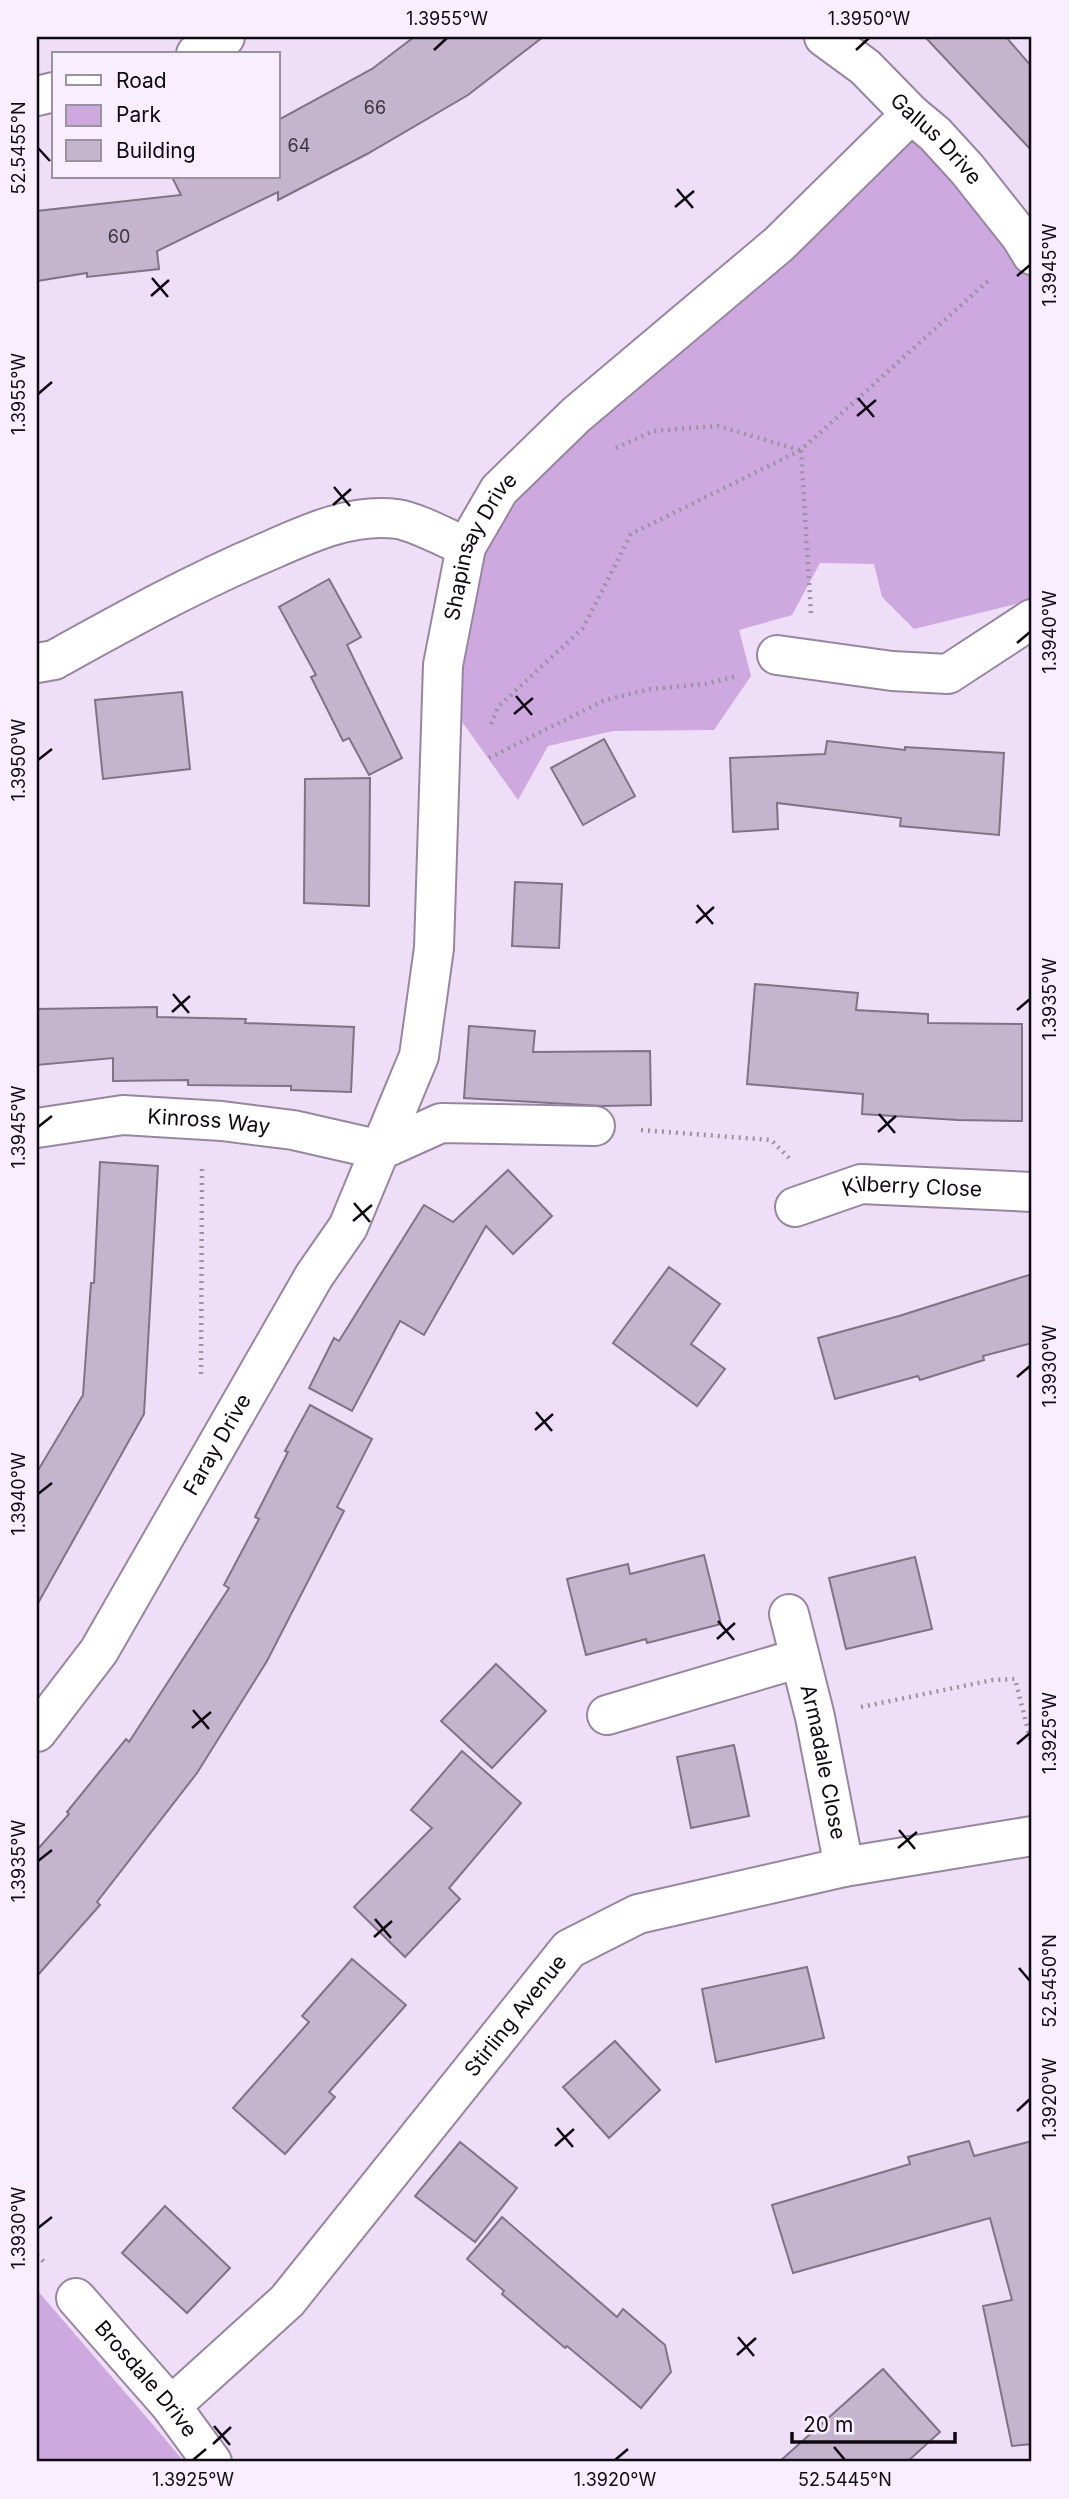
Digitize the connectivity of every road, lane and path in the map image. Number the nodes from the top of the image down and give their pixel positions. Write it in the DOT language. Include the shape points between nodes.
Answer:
graph roads {
  1 [pos="225,37"];
  2 [pos="824,37"];
  3 [pos="199,52"];
  4 [pos="911,114"];
  5 [pos="1029,251"];
  6 [pos="801,450"];
  7 [pos="606,452"];
  8 [pos="466,547"];
  9 [pos="1032,619"];
  10 [pos="777,655"];
  11 [pos="814,660"];
  12 [pos="37,663"];
  13 [pos="489,730"];
  14 [pos="439,782"];
  15 [pos="202,1120"];
  16 [pos="595,1126"];
  17 [pos="37,1128"];
  18 [pos="381,1150"];
  19 [pos="1032,1192"];
  20 [pos="810,1202"];
  21 [pos="201,1385"];
  22 [pos="789,1614"];
  23 [pos="800,1658"];
  24 [pos="607,1716"];
  25 [pos="815,1717"];
  26 [pos="37,1732"];
  27 [pos="1032,1746"];
  28 [pos="1032,1836"];
  29 [pos="844,1867"];
  30 [pos="76,2298"];
  31 [pos="171,2406"];
  32 [pos="212,2462"];
  1 -- 3 [label="street"];
  2 -- 4 [label="street, Gallus Drive" via="865,67"];
  4 -- 5 [label="street, Gallus Drive" via="967,169"];
  4 -- 8 [label="street, Shapinsay Drive" via="779,244 556,434 499,490"];
  5 -- 6 [label="path"];
  6 -- 7 [label="path" via="718,426 653,431"];
  6 -- 11 [label="path"];
  6 -- 13 [label="path" via="631,534 583,628 498,707"];
  8 -- 12 [label="street" via="398,519 357,519 314,531 249,559 54,660"];
  8 -- 14 [label="street, Shapinsay Drive" via="443,665"];
  9 -- 11 [label="street" via="948,674"];
  10 -- 11 [label="street"];
  10 -- 14 [label="path" via="753,662 734,678 605,700"];
  14 -- 18 [label="street, Shapinsay Drive" via="434,948 419,1056"];
  15 -- 17 [label="street, Kinross Way" via="123,1115"];
  15 -- 18 [label="street, Kinross Way" via="293,1130"];
  15 -- 21 [label="path"];
  16 -- 18 [label="street" via="441,1123"];
  16 -- 20 [label="path" via="771,1140"];
  18 -- 26 [label="street, Faray Drive" via="348,1227 314,1276 99,1651"];
  19 -- 20 [label="street, Kilberry Close" via="861,1184"];
  22 -- 23 [label="street, Armadale Close"];
  23 -- 24 [label="street, Armadale Close"];
  23 -- 25 [label="street, Armadale Close"];
  25 -- 27 [label="path" via="1014,1679"];
  25 -- 29 [label="street, Armadale Close"];
  28 -- 29 [label="street, Stirling Avenue"];
  29 -- 31 [label="street, Stirling Avenue" via="638,1914 569,1949 287,2301"];
  30 -- 31 [label="street, Brosdale Drive"];
  31 -- 32 [label="street, Brosdale Drive"];
}
